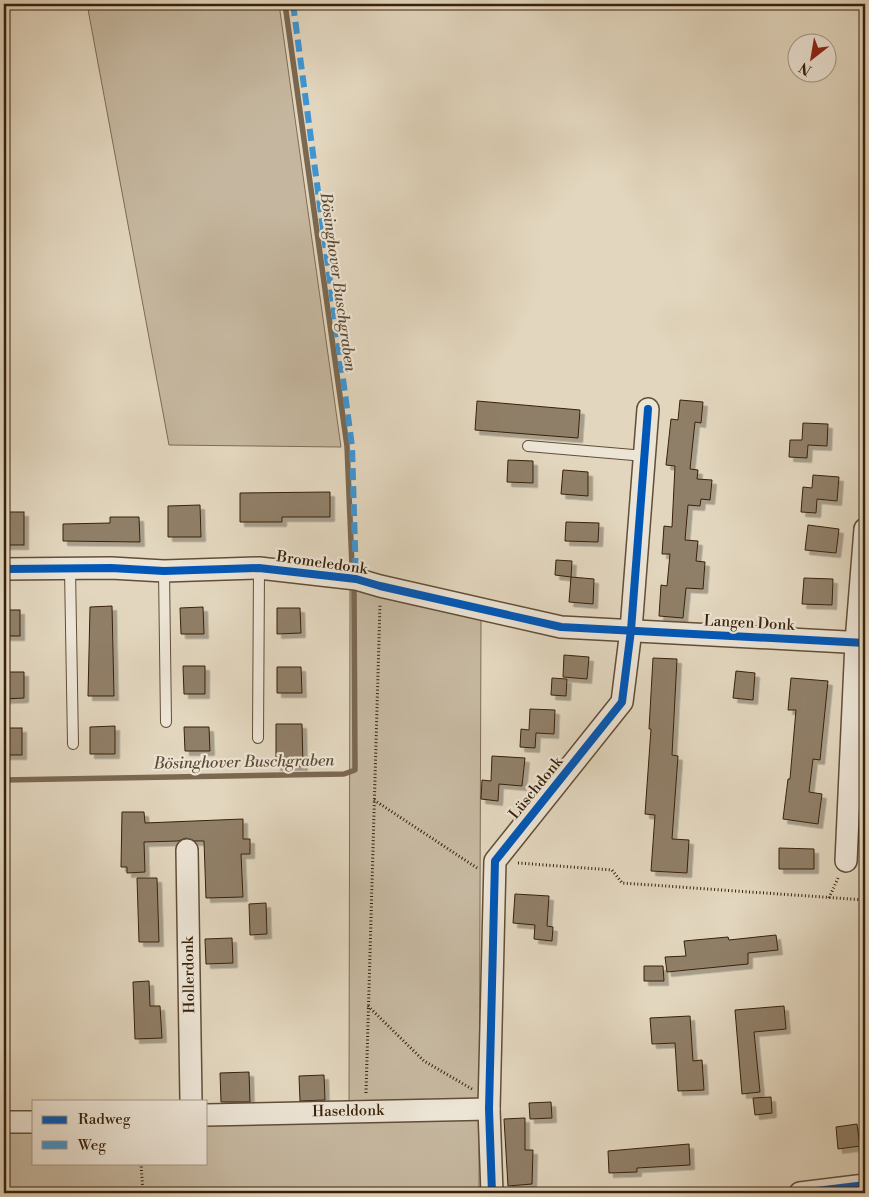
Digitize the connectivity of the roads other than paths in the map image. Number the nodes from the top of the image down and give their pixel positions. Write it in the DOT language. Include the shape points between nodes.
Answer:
graph roads {
  1 [pos="648,409"];
  2 [pos="528,446"];
  3 [pos="645,456"];
  4 [pos="865,529"];
  5 [pos="259,568"];
  6 [pos="4,569"];
  7 [pos="70,569"];
  8 [pos="164,571"];
  9 [pos="631,630"];
  10 [pos="860,643"];
  11 [pos="166,722"];
  12 [pos="258,738"];
  13 [pos="73,744"];
  14 [pos="187,850"];
  15 [pos="846,861"];
  16 [pos="191,1100"];
  17 [pos="489,1104"];
  18 [pos="208,1115"];
  19 [pos="4,1122"];
  20 [pos="32,1122"];
  21 [pos="865,1186"];
  22 [pos="492,1193"];
  23 [pos="800,1193"];
  1 -- 3 [label="street, Lüschdonk"];
  2 -- 3 [label="lane"];
  3 -- 9 [label="street, Lüschdonk"];
  4 -- 10 [label="street"];
  5 -- 8 [label="street, Bromeledonk"];
  5 -- 9 [label="street, Bromeledonk" via="356,579 562,627"];
  5 -- 12 [label="lane, Bromeledonk"];
  6 -- 7 [label="street, Bromeledonk"];
  7 -- 8 [label="street, Bromeledonk"];
  7 -- 13 [label="lane"];
  8 -- 11 [label="lane"];
  9 -- 10 [label="street, Langen Donk"];
  9 -- 17 [label="street, Lüschdonk" via="622,702 495,861"];
  10 -- 15 [label="street"];
  14 -- 16 [label="street, Hollerdonk"];
  17 -- 18 [label="street, Haseldonk"];
  17 -- 22 [label="street"];
  19 -- 20 [label="street"];
  21 -- 23 [label="street"];
}
